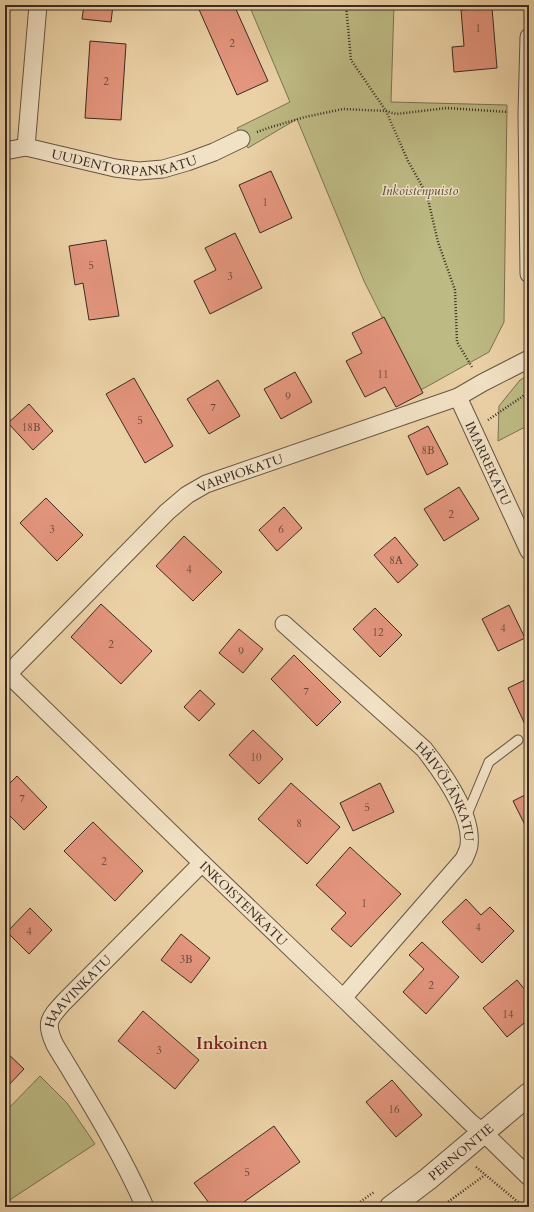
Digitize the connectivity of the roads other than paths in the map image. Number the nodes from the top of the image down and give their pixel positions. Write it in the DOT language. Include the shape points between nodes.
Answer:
graph roads {
  1 [pos="38,5"];
  2 [pos="529,36"];
  3 [pos="240,139"];
  4 [pos="26,147"];
  5 [pos="5,151"];
  6 [pos="529,274"];
  7 [pos="529,359"];
  8 [pos="458,397"];
  9 [pos="529,550"];
  10 [pos="284,624"];
  11 [pos="6,672"];
  12 [pos="518,740"];
  13 [pos="465,818"];
  14 [pos="202,863"];
  15 [pos="343,998"];
  16 [pos="529,1094"];
  17 [pos="484,1133"];
  18 [pos="529,1177"];
  19 [pos="144,1207"];
  20 [pos="391,1207"];
  1 -- 4 [label="street"];
  2 -- 6 [label="street"];
  3 -- 4 [label="street, UUDENTORPANKATU" via="214,152 163,170 139,171 115,168"];
  4 -- 5 [label="street, UUDENTORPANKATU"];
  7 -- 8 [label="street, VARPIOKATU"];
  8 -- 9 [label="street, IMARREKATU"];
  8 -- 11 [label="street, VARPIOKATU" via="206,484 187,495"];
  10 -- 13 [label="street, HÄIVÖLÄNKATU" via="424,749 454,792"];
  11 -- 14 [label="street, INKOISTENKATU"];
  12 -- 13 [label="lane" via="489,762"];
  13 -- 15 [label="street, HÄIVÖLÄNKATU" via="470,833 464,859"];
  14 -- 15 [label="street, INKOISTENKATU"];
  14 -- 19 [label="street, HAAVINKATU" via="55,1011 49,1021 49,1033 55,1045 107,1132"];
  15 -- 17 [label="street, INKOISTENKATU"];
  16 -- 17 [label="street, PERNONTIE"];
  17 -- 18 [label="street, INKOISTENKATU"];
  17 -- 20 [label="street, PERNONTIE"];
}
